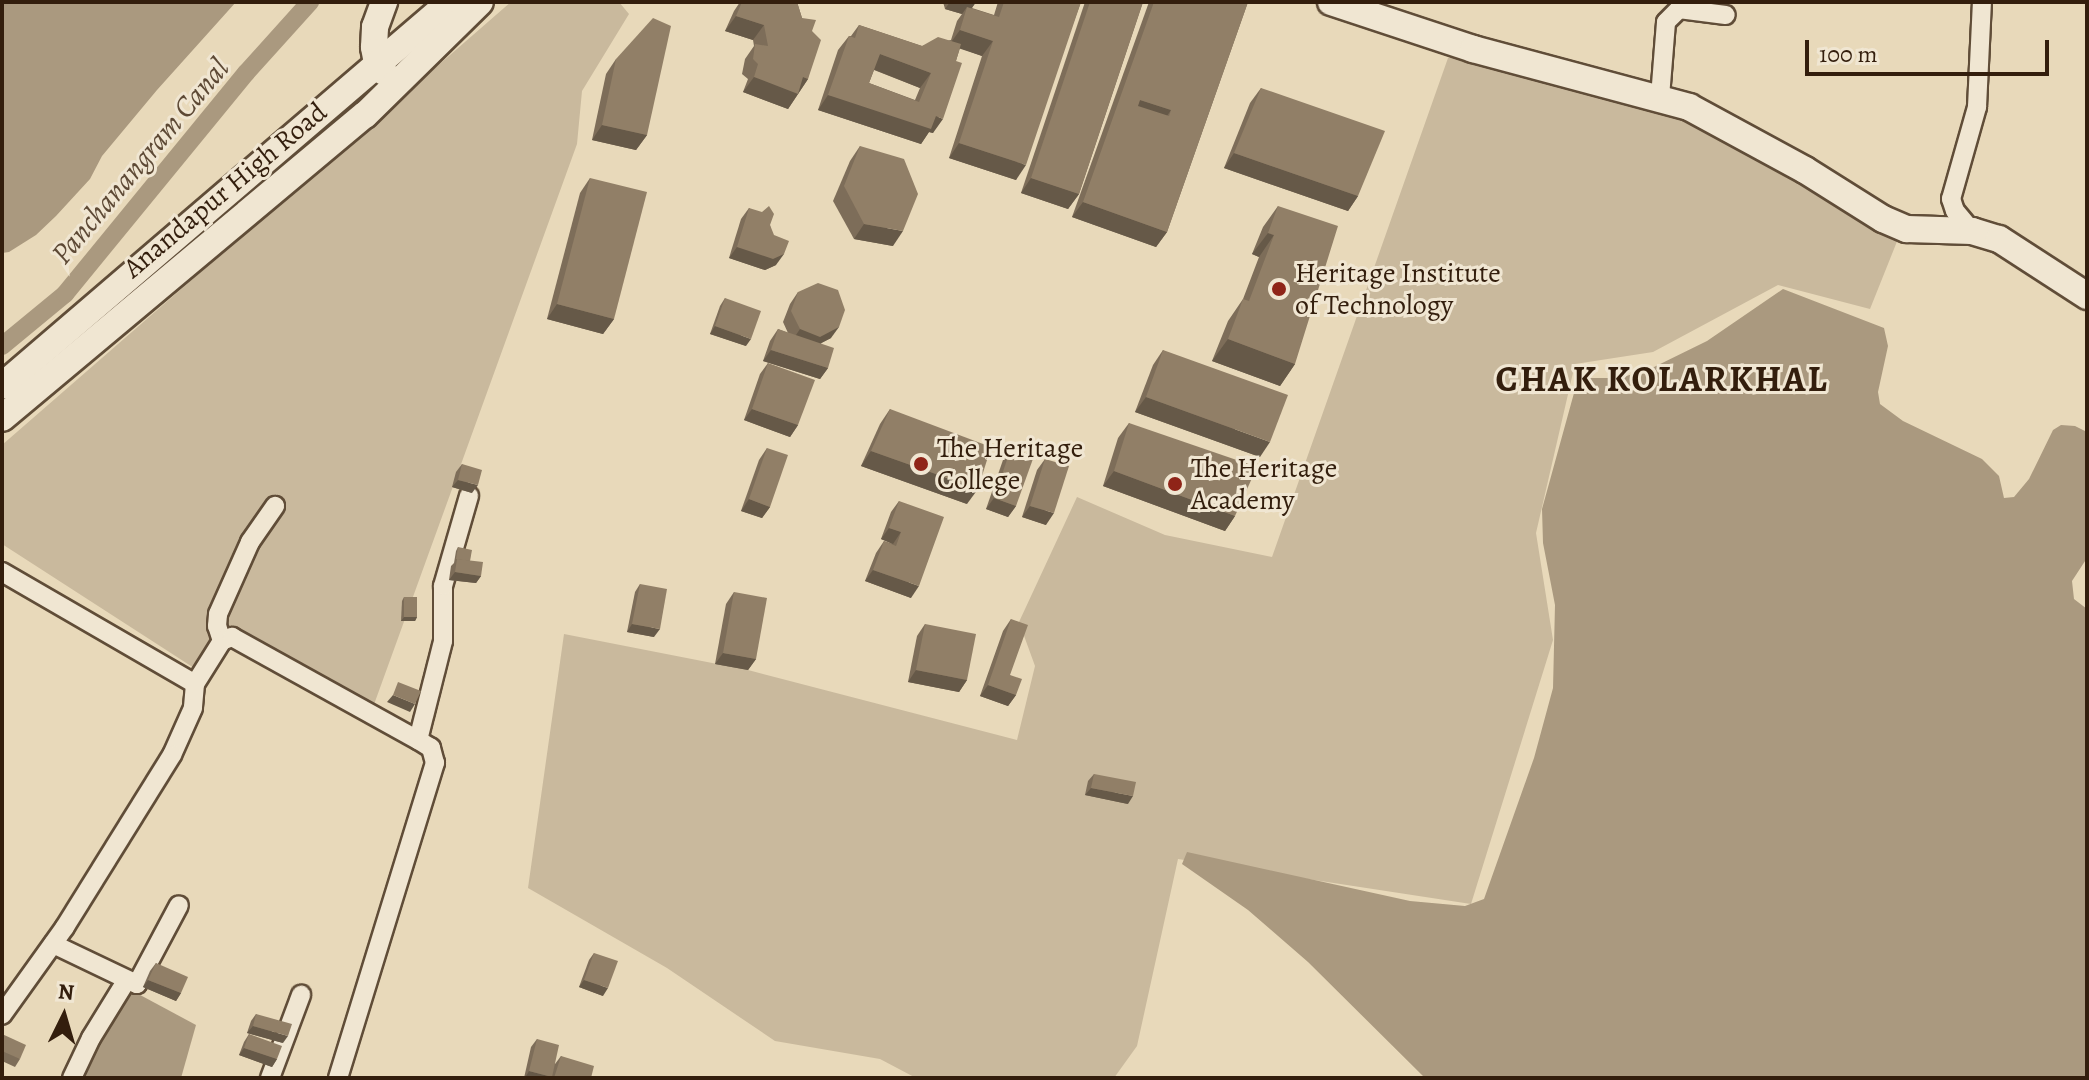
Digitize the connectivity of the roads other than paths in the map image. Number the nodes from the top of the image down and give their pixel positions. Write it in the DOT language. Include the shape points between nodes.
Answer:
graph roads {
  1 [pos="384,2"];
  2 [pos="450,2"];
  3 [pos="480,2"];
  4 [pos="1331,2"];
  5 [pos="1982,2"];
  6 [pos="1726,15"];
  7 [pos="377,63"];
  8 [pos="394,84"];
  9 [pos="1660,97"];
  10 [pos="1972,231"];
  11 [pos="2083,290"];
  12 [pos="2,386"];
  13 [pos="2,418"];
  14 [pos="469,496"];
  15 [pos="275,506"];
  16 [pos="2,572"];
  17 [pos="222,641"];
  18 [pos="195,684"];
  19 [pos="418,740"];
  20 [pos="179,905"];
  21 [pos="53,944"];
  22 [pos="126,981"];
  23 [pos="301,995"];
  24 [pos="2,1015"];
  25 [pos="72,1078"];
  26 [pos="270,1078"];
  27 [pos="338,1078"];
  1 -- 7 [label="main road" via="375,27"];
  2 -- 7 [label="main road, Anandapur High Road"];
  3 -- 8 [label="main road, Anandapur High Road"];
  4 -- 9 [label="main road" via="1473,49"];
  5 -- 10 [label="street" via="1977,107 1951,199"];
  6 -- 9 [label="street" via="1679,9 1666,22"];
  7 -- 8 [label="main road"];
  7 -- 12 [label="main road, Anandapur High Road"];
  8 -- 13 [label="main road, Anandapur High Road" via="365,115"];
  9 -- 10 [label="main road" via="1730,127 1883,219 1907,229"];
  10 -- 11 [label="main road" via="1999,239"];
  14 -- 19 [label="street" via="443,586 443,641"];
  15 -- 17 [label="street" via="250,542 218,614"];
  16 -- 18 [label="street"];
  17 -- 18 [label="street"];
  17 -- 19 [label="street" via="237,639"];
  18 -- 21 [label="street" via="193,708 172,755"];
  19 -- 27 [label="street" via="431,748 435,763"];
  20 -- 22 [label="street" via="141,980"];
  21 -- 22 [label="street"];
  21 -- 24 [label="street"];
  22 -- 25 [label="street"];
  23 -- 26 [label="street"];
}
